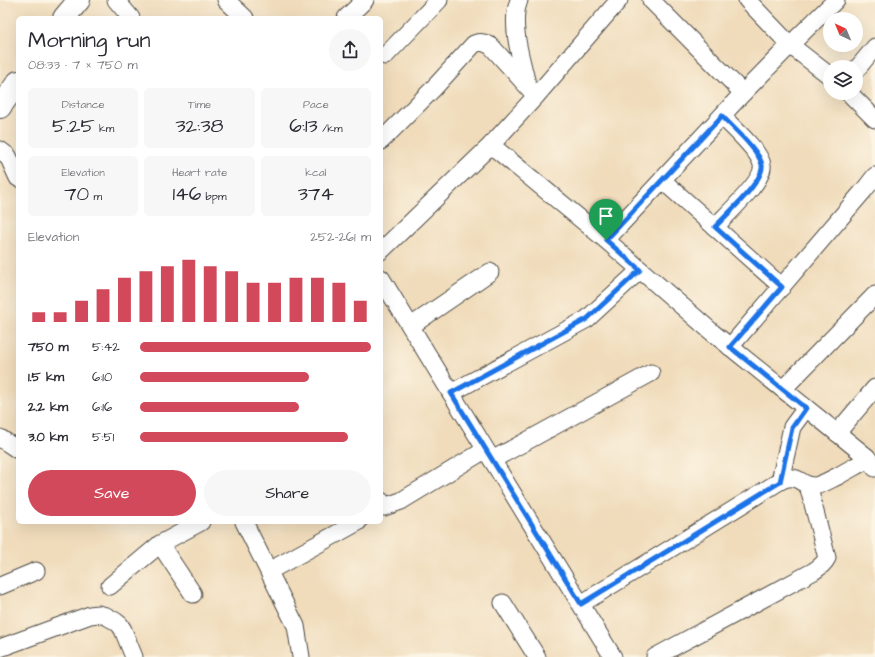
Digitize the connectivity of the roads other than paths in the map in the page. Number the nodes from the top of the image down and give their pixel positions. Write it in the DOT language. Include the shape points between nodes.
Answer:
graph roads {
  1 [pos="79,0"];
  2 [pos="116,0"];
  3 [pos="226,0"];
  4 [pos="365,0"];
  5 [pos="439,0"];
  6 [pos="519,0"];
  7 [pos="619,0"];
  8 [pos="651,0"];
  9 [pos="747,0"];
  10 [pos="836,0"];
  11 [pos="66,16"];
  12 [pos="129,16"];
  13 [pos="243,16"];
  14 [pos="348,16"];
  15 [pos="790,45"];
  16 [pos="875,47"];
  17 [pos="385,56"];
  18 [pos="863,62"];
  19 [pos="823,71"];
  20 [pos="16,85"];
  21 [pos="532,91"];
  22 [pos="743,93"];
  23 [pos="856,100"];
  24 [pos="0,107"];
  25 [pos="722,116"];
  26 [pos="875,119"];
  27 [pos="383,139"];
  28 [pos="491,144"];
  29 [pos="0,150"];
  30 [pos="16,174"];
  31 [pos="875,176"];
  32 [pos="662,180"];
  33 [pos="715,227"];
  34 [pos="606,240"];
  35 [pos="383,249"];
  36 [pos="640,270"];
  37 [pos="490,272"];
  38 [pos="383,281"];
  39 [pos="782,287"];
  40 [pos="875,295"];
  41 [pos="411,326"];
  42 [pos="730,347"];
  43 [pos="651,373"];
  44 [pos="875,388"];
  45 [pos="783,389"];
  46 [pos="451,393"];
  47 [pos="806,408"];
  48 [pos="837,433"];
  49 [pos="0,438"];
  50 [pos="16,449"];
  51 [pos="489,455"];
  52 [pos="872,463"];
  53 [pos="780,482"];
  54 [pos="808,485"];
  55 [pos="383,506"];
  56 [pos="197,524"];
  57 [pos="245,524"];
  58 [pos="354,524"];
  59 [pos="160,544"];
  60 [pos="36,571"];
  61 [pos="268,571"];
  62 [pos="0,586"];
  63 [pos="110,586"];
  64 [pos="193,594"];
  65 [pos="503,603"];
  66 [pos="581,604"];
  67 [pos="0,648"];
  68 [pos="134,657"];
  69 [pos="301,657"];
  70 [pos="537,657"];
  71 [pos="613,657"];
  72 [pos="655,657"];
  1 -- 11 [label="main road"];
  2 -- 12 [label="street"];
  3 -- 13 [label="street"];
  4 -- 14 [label="street"];
  5 -- 17 [label="street"];
  6 -- 21 [label="street" via="516,26 522,61"];
  7 -- 21 [label="street"];
  8 -- 22 [label="street"];
  9 -- 15 [label="street"];
  10 -- 15 [label="street"];
  15 -- 19 [label="street"];
  15 -- 22 [label="street"];
  16 -- 18 [label="street"];
  20 -- 24 [label="main road"];
  21 -- 27 [label="street" via="491,46 478,42"];
  21 -- 28 [label="street"];
  22 -- 25 [label="street"];
  23 -- 26 [label="street"];
  25 -- 32 [label="street"];
  25 -- 33 [label="street" via="757,152 762,171 756,183"];
  28 -- 34 [label="street"];
  28 -- 35 [label="street"];
  29 -- 30 [label="street" via="8,156"];
  31 -- 39 [label="street"];
  32 -- 33 [label="street"];
  32 -- 34 [label="street"];
  33 -- 39 [label="street"];
  34 -- 36 [label="street"];
  36 -- 42 [label="street"];
  36 -- 46 [label="street" via="587,319"];
  37 -- 41 [label="street"];
  38 -- 41 [label="street"];
  39 -- 42 [label="street"];
  40 -- 45 [label="street"];
  41 -- 46 [label="street"];
  42 -- 45 [label="street"];
  43 -- 51 [label="street"];
  44 -- 48 [label="street"];
  45 -- 47 [label="street"];
  46 -- 51 [label="street"];
  47 -- 48 [label="street"];
  47 -- 53 [label="street" via="792,428"];
  48 -- 52 [label="street"];
  49 -- 50 [label="street"];
  51 -- 55 [label="street" via="401,501"];
  51 -- 66 [label="street"];
  52 -- 54 [label="street" via="823,484"];
  53 -- 54 [label="street" via="791,478"];
  53 -- 66 [label="street"];
  54 -- 72 [label="street" via="827,558 820,568"];
  56 -- 59 [label="street"];
  57 -- 61 [label="street"];
  58 -- 61 [label="street"];
  59 -- 63 [label="street"];
  59 -- 64 [label="street"];
  60 -- 62 [label="street"];
  61 -- 69 [label="street" via="296,626"];
  65 -- 70 [label="street"];
  66 -- 71 [label="street"];
  67 -- 68 [label="street" via="98,614 120,625"];
}
